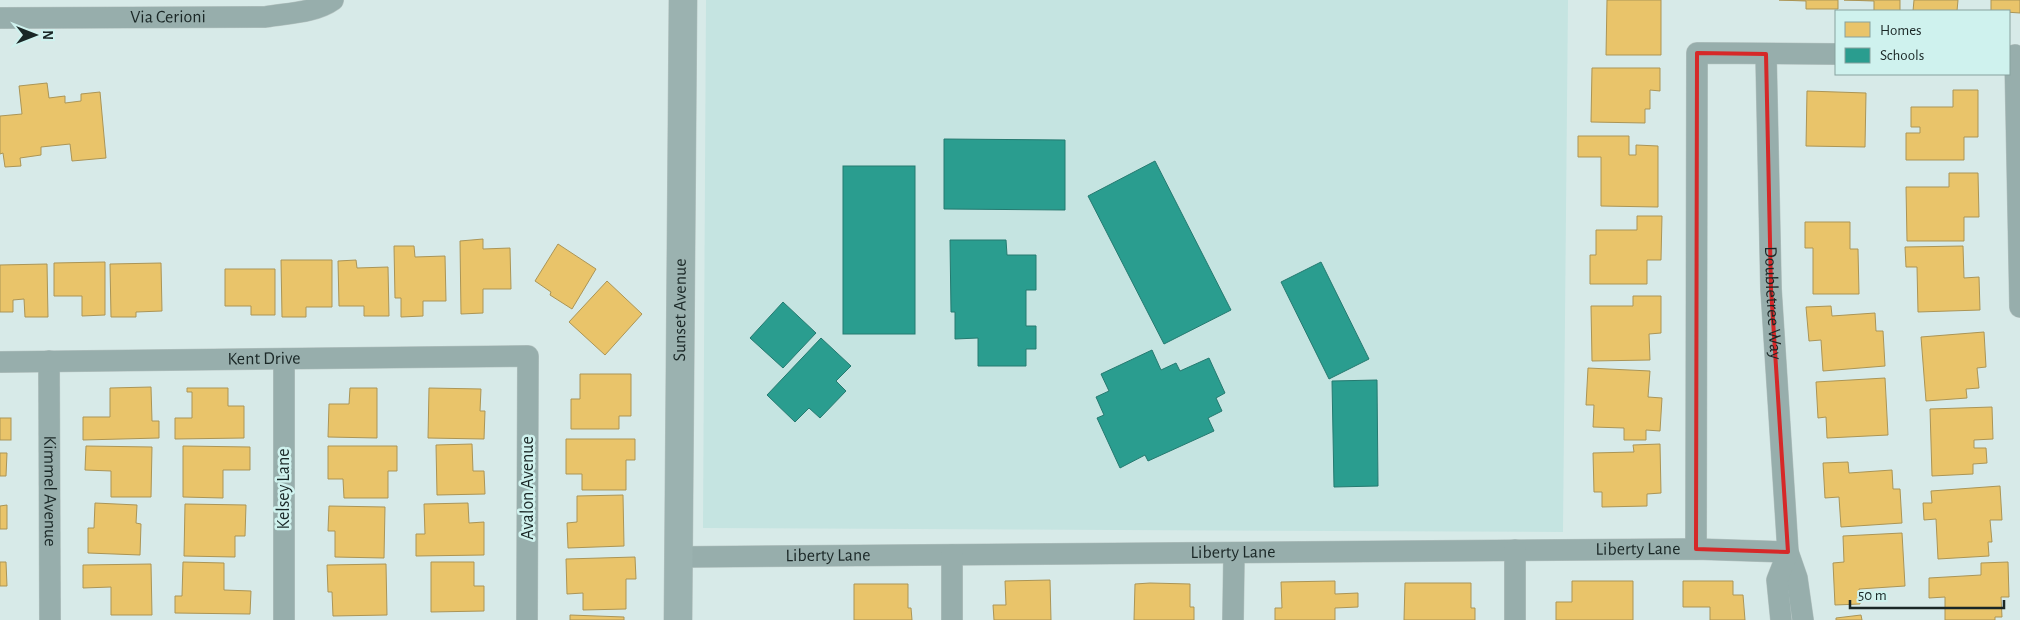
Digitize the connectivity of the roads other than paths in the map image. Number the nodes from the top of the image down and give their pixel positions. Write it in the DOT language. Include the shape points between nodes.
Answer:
graph roads {
  1 [pos="333,0"];
  2 [pos="683,0"];
  3 [pos="0,18"];
  4 [pos="1766,54"];
  5 [pos="1835,54"];
  6 [pos="2015,55"];
  7 [pos="2020,307"];
  8 [pos="528,356"];
  9 [pos="284,358"];
  10 [pos="49,361"];
  11 [pos="0,362"];
  12 [pos="1696,549"];
  13 [pos="1515,550"];
  14 [pos="1788,552"];
  15 [pos="1234,553"];
  16 [pos="952,555"];
  17 [pos="678,557"];
  18 [pos="50,620"];
  19 [pos="284,620"];
  20 [pos="527,620"];
  21 [pos="678,620"];
  22 [pos="952,620"];
  23 [pos="1233,620"];
  24 [pos="1515,620"];
  25 [pos="1781,620"];
  26 [pos="1803,620"];
  1 -- 3 [label="street, Via Cerioni" via="306,10 265,17"];
  2 -- 17 [label="main road, Sunset Avenue"];
  4 -- 5 [label="street"];
  4 -- 12 [label="street" via="1697,53"];
  4 -- 14 [label="street, Doubletree Way" via="1771,289"];
  6 -- 7 [label="street"];
  8 -- 9 [label="street, Kent Drive"];
  8 -- 20 [label="street, Avalon Avenue"];
  9 -- 10 [label="street, Kent Drive"];
  9 -- 19 [label="street, Kelsey Lane"];
  10 -- 11 [label="street, Kent Drive"];
  10 -- 18 [label="street, Kimmel Avenue"];
  12 -- 13 [label="street, Liberty Lane"];
  12 -- 14 [label="street, Liberty Lane"];
  13 -- 15 [label="street, Liberty Lane"];
  13 -- 24 [label="street"];
  14 -- 25 [label="street, Doubletree Way" via="1777,580"];
  14 -- 26 [label="street, Doubletree Way" via="1797,578"];
  15 -- 16 [label="street, Liberty Lane"];
  15 -- 23 [label="street"];
  16 -- 17 [label="street, Liberty Lane"];
  16 -- 22 [label="street"];
  17 -- 21 [label="main road, Sunset Avenue"];
}
